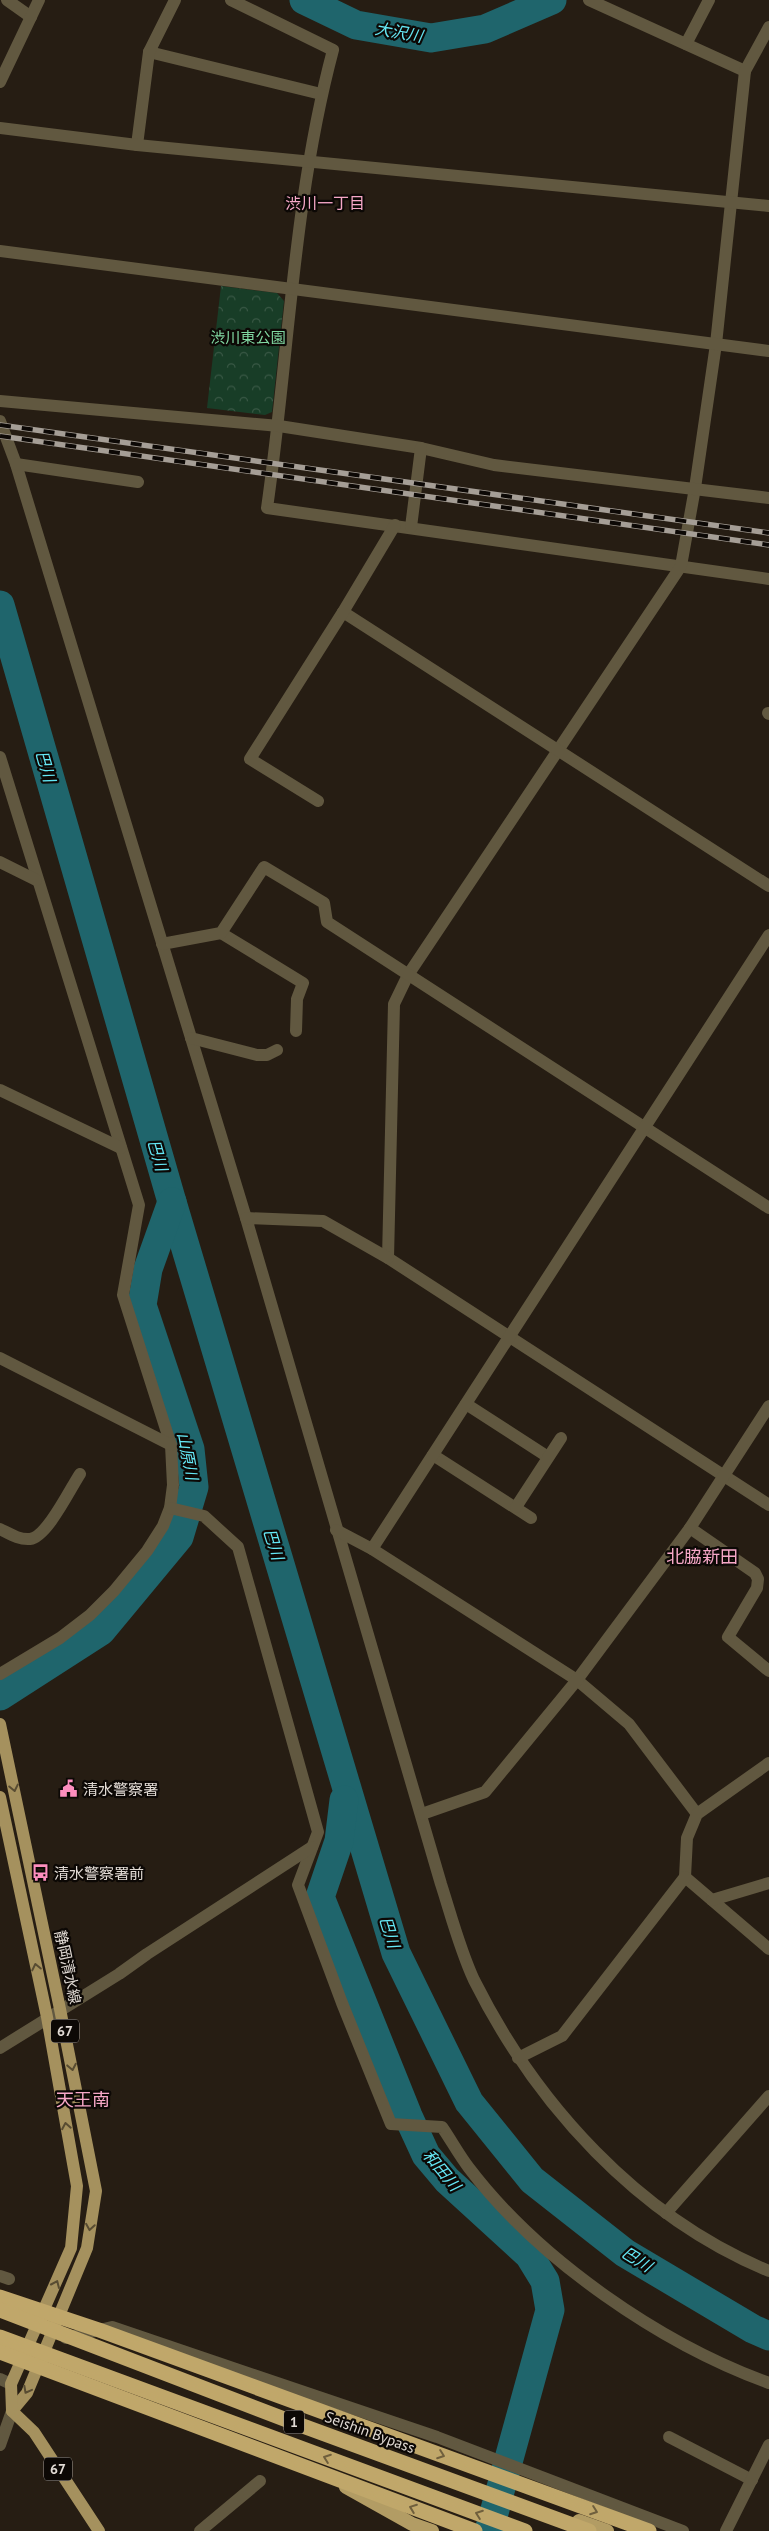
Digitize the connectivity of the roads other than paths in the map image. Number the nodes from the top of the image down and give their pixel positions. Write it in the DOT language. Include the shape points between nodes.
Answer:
graph roads {
  1 [pos="7,0"];
  2 [pos="39,0"];
  3 [pos="175,0"];
  4 [pos="232,0"];
  5 [pos="588,0"];
  6 [pos="709,0"];
  7 [pos="31,17"];
  8 [pos="769,27"];
  9 [pos="686,44"];
  10 [pos="149,52"];
  11 [pos="745,71"];
  12 [pos="0,82"];
  13 [pos="321,94"];
  14 [pos="0,128"];
  15 [pos="137,145"];
  16 [pos="308,161"];
  17 [pos="730,201"];
  18 [pos="769,206"];
  19 [pos="0,251"];
  20 [pos="291,289"];
  21 [pos="716,344"];
  22 [pos="769,351"];
  23 [pos="0,401"];
  24 [pos="0,420"];
  25 [pos="279,426"];
  26 [pos="421,448"];
  27 [pos="16,464"];
  28 [pos="138,482"];
  29 [pos="696,488"];
  30 [pos="769,498"];
  31 [pos="395,525"];
  32 [pos="411,527"];
  33 [pos="681,566"];
  34 [pos="769,580"];
  35 [pos="343,612"];
  36 [pos="556,750"];
  37 [pos="0,757"];
  38 [pos="318,801"];
  39 [pos="0,862"];
  40 [pos="36,880"];
  41 [pos="769,886"];
  42 [pos="221,934"];
  43 [pos="769,935"];
  44 [pos="162,944"];
  45 [pos="408,975"];
  46 [pos="296,1031"];
  47 [pos="191,1038"];
  48 [pos="277,1050"];
  49 [pos="0,1090"];
  50 [pos="643,1127"];
  51 [pos="121,1148"];
  52 [pos="769,1208"];
  53 [pos="246,1218"];
  54 [pos="388,1258"];
  55 [pos="510,1338"];
  56 [pos="0,1358"];
  57 [pos="466,1404"];
  58 [pos="769,1406"];
  59 [pos="561,1438"];
  60 [pos="171,1445"];
  61 [pos="433,1455"];
  62 [pos="548,1457"];
  63 [pos="80,1474"];
  64 [pos="724,1476"];
  65 [pos="769,1505"];
  66 [pos="170,1508"];
  67 [pos="516,1508"];
  68 [pos="531,1518"];
  69 [pos="690,1528"];
  70 [pos="0,1529"];
  71 [pos="336,1530"];
  72 [pos="372,1549"];
  73 [pos="769,1671"];
  74 [pos="0,1674"];
  75 [pos="576,1680"];
  76 [pos="0,1724"];
  77 [pos="769,1763"];
  78 [pos="0,1797"];
  79 [pos="422,1814"];
  80 [pos="697,1814"];
  81 [pos="312,1847"];
  82 [pos="685,1877"];
  83 [pos="769,1883"];
  84 [pos="712,1900"];
  85 [pos="769,1949"];
  86 [pos="60,2009"];
  87 [pos="47,2017"];
  88 [pos="0,2048"];
  89 [pos="518,2058"];
  90 [pos="769,2096"];
  91 [pos="666,2212"];
  92 [pos="769,2272"];
  93 [pos="0,2297"];
  94 [pos="0,2310"];
  95 [pos="0,2316"];
  96 [pos="36,2329"];
  97 [pos="58,2336"];
  98 [pos="0,2337"];
  99 [pos="0,2345"];
  100 [pos="0,2352"];
  101 [pos="24,2354"];
  102 [pos="40,2360"];
  103 [pos="6,2382"];
  104 [pos="769,2383"];
  105 [pos="12,2411"];
  106 [pos="669,2437"];
  107 [pos="0,2445"];
  108 [pos="769,2446"];
  109 [pos="752,2480"];
  110 [pos="260,2481"];
  111 [pos="202,2530"];
  112 [pos="98,2531"];
  113 [pos="432,2531"];
  114 [pos="475,2531"];
  115 [pos="525,2531"];
  116 [pos="589,2531"];
  117 [pos="607,2531"];
  118 [pos="649,2531"];
  119 [pos="683,2531"];
  120 [pos="726,2531"];
  1 -- 7 [label="street"];
  2 -- 7 [label="street"];
  3 -- 10 [label="street"];
  4 -- 13 [label="street" via="332,50"];
  5 -- 9 [label="street"];
  6 -- 9 [label="street"];
  7 -- 12 [label="street"];
  8 -- 11 [label="street"];
  9 -- 11 [label="street"];
  10 -- 13 [label="street"];
  10 -- 15 [label="street"];
  11 -- 17 [label="street"];
  13 -- 16 [label="street"];
  14 -- 15 [label="street"];
  15 -- 16 [label="street"];
  16 -- 17 [label="street"];
  16 -- 20 [label="street"];
  17 -- 18 [label="street"];
  17 -- 21 [label="street"];
  19 -- 20 [label="street"];
  20 -- 21 [label="street"];
  20 -- 25 [label="street"];
  21 -- 22 [label="street"];
  21 -- 29 [label="street"];
  23 -- 25 [label="street"];
  24 -- 27 [label="street"];
  25 -- 26 [label="street"];
  25 -- 31 [label="street" via="266,508"];
  26 -- 29 [label="street" via="494,465"];
  26 -- 32 [label="street"];
  27 -- 28 [label="street"];
  27 -- 44 [label="street"];
  29 -- 30 [label="street"];
  29 -- 33 [label="street"];
  31 -- 32 [label="street"];
  31 -- 35 [label="street"];
  32 -- 33 [label="street"];
  33 -- 34 [label="street"];
  33 -- 36 [label="street"];
  35 -- 36 [label="street"];
  35 -- 38 [label="street" via="250,759"];
  36 -- 41 [label="street"];
  36 -- 45 [label="street"];
  37 -- 40 [label="street"];
  39 -- 40 [label="street"];
  40 -- 51 [label="street"];
  42 -- 44 [label="street"];
  42 -- 45 [label="street" via="264,867 324,903 326,922"];
  42 -- 46 [label="street" via="303,984 297,999"];
  43 -- 50 [label="street"];
  44 -- 47 [label="street"];
  45 -- 50 [label="street"];
  45 -- 54 [label="street" via="394,1004"];
  47 -- 48 [label="street" via="257,1055"];
  47 -- 53 [label="street"];
  49 -- 51 [label="street"];
  50 -- 52 [label="street"];
  50 -- 55 [label="street"];
  51 -- 60 [label="street" via="139,1205 123,1295"];
  53 -- 54 [label="street" via="323,1221"];
  53 -- 71 [label="street"];
  54 -- 55 [label="street"];
  55 -- 57 [label="street"];
  55 -- 64 [label="street"];
  56 -- 60 [label="street"];
  57 -- 61 [label="street"];
  57 -- 62 [label="street"];
  58 -- 64 [label="street"];
  59 -- 62 [label="street"];
  60 -- 66 [label="street" via="173,1485"];
  61 -- 67 [label="street"];
  61 -- 72 [label="street"];
  62 -- 67 [label="street"];
  63 -- 70 [label="street" via="43,1532 32,1538 20,1539"];
  64 -- 65 [label="street"];
  64 -- 69 [label="street"];
  66 -- 74 [label="street" via="147,1551 90,1615 60,1638"];
  66 -- 81 [label="street" via="204,1516 238,1547 318,1832"];
  67 -- 68 [label="street"];
  69 -- 73 [label="street" via="755,1573 757,1588 728,1637"];
  69 -- 75 [label="street"];
  71 -- 72 [label="street"];
  71 -- 79 [label="street"];
  72 -- 75 [label="street"];
  75 -- 79 [label="street" via="485,1792"];
  75 -- 80 [label="street" via="628,1724"];
  76 -- 86 [label="main road, 静岡清水線 / 67, one-way"];
  77 -- 80 [label="street"];
  87 -- 78 [label="main road, 静岡清水線 / 67, one-way"];
  79 -- 89 [label="street" via="440,1884 474,1978"];
  80 -- 82 [label="street" via="687,1838"];
  81 -- 86 [label="street"];
  81 -- 104 [label="street" via="298,1885 391,2124 442,2127 469,2168 514,2218 573,2271 668,2337"];
  82 -- 84 [label="street"];
  82 -- 89 [label="street" via="562,2036"];
  83 -- 84 [label="street"];
  84 -- 85 [label="street"];
  86 -- 87 [label="street"];
  86 -- 97 [label="main road, 静岡清水線 / 67, one-way" via="96,2191 87,2248"];
  87 -- 88 [label="street"];
  96 -- 87 [label="main road, 静岡清水線 / 67, one-way" via="71,2248 77,2186"];
  89 -- 91 [label="street" via="559,2112 607,2164"];
  90 -- 91 [label="street"];
  91 -- 92 [label="street" via="708,2240"];
  93 -- 118 [label="highway, one-way, bridge" via="109,2333"];
  94 -- 116 [label="highway, Seishin Bypass / 1, bridge"];
  95 -- 96 [label="highway"];
  96 -- 97 [label="highway"];
  96 -- 101 [label="main road, 静岡清水線 / 67"];
  97 -- 102 [label="main road, 静岡清水線 / 67"];
  97 -- 117 [label="highway"];
  97 -- 119 [label="street" via="112,2326 438,2437"];
  115 -- 98 [label="highway, 1, one-way, bridge"];
  99 -- 101 [label="highway"];
  114 -- 100 [label="highway, one-way, bridge"];
  101 -- 102 [label="highway"];
  101 -- 103 [label="main road, 静岡清水線 / 67"];
  102 -- 105 [label="main road, 静岡清水線 / 67, one-way" via="27,2393"];
  102 -- 113 [label="highway" via="291,2456 412,2524"];
  103 -- 105 [label="main road, 静岡清水線 / 67"];
  105 -- 107 [label="street"];
  105 -- 112 [label="main road, 67" via="34,2432"];
  106 -- 109 [label="street"];
  108 -- 109 [label="street"];
  109 -- 120 [label="street"];
  110 -- 111 [label="street"];
}
